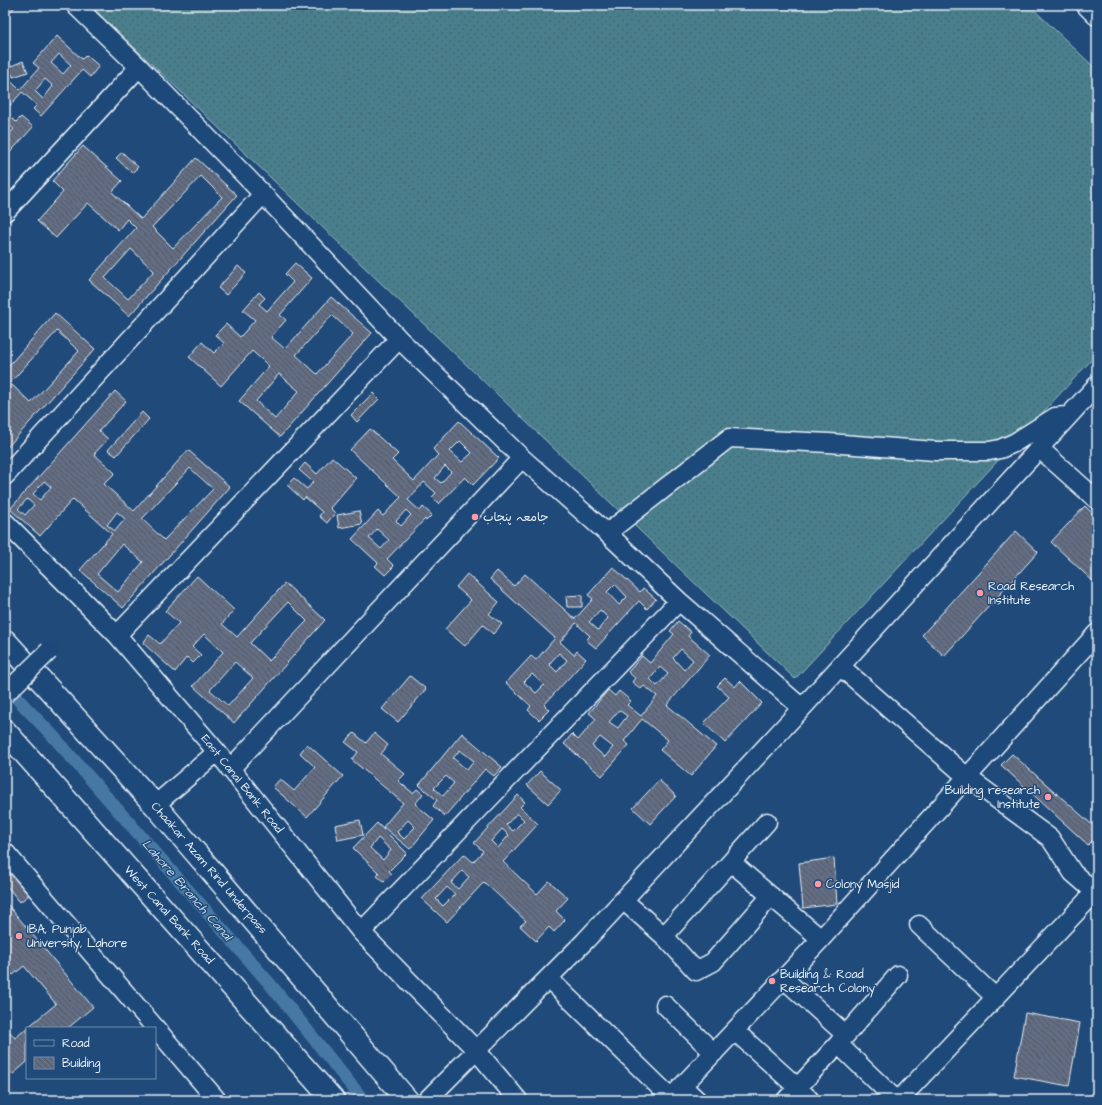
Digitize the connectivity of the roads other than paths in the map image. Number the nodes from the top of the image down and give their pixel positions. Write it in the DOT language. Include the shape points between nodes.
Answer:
graph roads {
  1 [pos="75,5"];
  2 [pos="1088,5"];
  3 [pos="1097,14"];
  4 [pos="139,67"];
  5 [pos="263,194"];
  6 [pos="5,212"];
  7 [pos="400,339"];
  8 [pos="1097,385"];
  9 [pos="1069,416"];
  10 [pos="1039,448"];
  11 [pos="522,458"];
  12 [pos="5,476"];
  13 [pos="1097,500"];
  14 [pos="5,522"];
  15 [pos="607,533"];
  16 [pos="679,602"];
  17 [pos="1097,633"];
  18 [pos="117,635"];
  19 [pos="5,641"];
  20 [pos="49,651"];
  21 [pos="840,666"];
  22 [pos="5,694"];
  23 [pos="802,708"];
  24 [pos="5,731"];
  25 [pos="217,752"];
  26 [pos="230,769"];
  27 [pos="967,777"];
  28 [pos="155,805"];
  29 [pos="767,822"];
  30 [pos="5,852"];
  31 [pos="731,862"];
  32 [pos="1096,891"];
  33 [pos="771,896"];
  34 [pos="623,900"];
  35 [pos="919,925"];
  36 [pos="361,932"];
  37 [pos="664,936"];
  38 [pos="821,940"];
  39 [pos="898,975"];
  40 [pos="548,978"];
  41 [pos="784,979"];
  42 [pos="996,998"];
  43 [pos="665,1005"];
  44 [pos="155,1027"];
  45 [pos="156,1029"];
  46 [pos="735,1030"];
  47 [pos="842,1039"];
  48 [pos="476,1050"];
  49 [pos="714,1053"];
  50 [pos="674,1095"];
  51 [pos="798,1096"];
  52 [pos="217,1100"];
  53 [pos="333,1100"];
  54 [pos="407,1100"];
  55 [pos="427,1100"];
  56 [pos="518,1100"];
  57 [pos="697,1100"];
  58 [pos="898,1100"];
  1 -- 4 [label="street"];
  2 -- 3 [label="main road"];
  4 -- 5 [label="street"];
  4 -- 6 [label="street"];
  5 -- 7 [label="street"];
  5 -- 12 [label="street"];
  7 -- 11 [label="street"];
  7 -- 18 [label="street"];
  8 -- 9 [label="street"];
  9 -- 10 [label="street"];
  9 -- 15 [label="street" via="1055,417 1014,443 989,451 935,451 729,438"];
  10 -- 13 [label="street"];
  10 -- 21 [label="street"];
  11 -- 15 [label="street"];
  11 -- 26 [label="street"];
  14 -- 18 [label="street, East Canal Bank Road"];
  15 -- 16 [label="street"];
  16 -- 23 [label="street"];
  16 -- 36 [label="street"];
  17 -- 27 [label="street"];
  18 -- 25 [label="street, East Canal Bank Road"];
  19 -- 28 [label="main road, Chaakar Azam Rind Underpass"];
  20 -- 22 [label="street, bridge"];
  21 -- 23 [label="street"];
  21 -- 27 [label="street"];
  23 -- 34 [label="street"];
  24 -- 53 [label="main road, West Canal Bank Road"];
  25 -- 26 [label="street, East Canal Bank Road"];
  25 -- 28 [label="street"];
  26 -- 36 [label="street, East Canal Bank Road"];
  27 -- 32 [label="street" via="1050,838 1073,873"];
  27 -- 38 [label="street"];
  28 -- 54 [label="main road, Chaakar Azam Rind Underpass"];
  29 -- 31 [label="street"];
  30 -- 44 [label="street"];
  31 -- 33 [label="street"];
  31 -- 37 [label="street"];
  32 -- 42 [label="street"];
  33 -- 37 [label="street" via="713,962 696,971"];
  33 -- 38 [label="street"];
  34 -- 37 [label="street"];
  34 -- 40 [label="street"];
  35 -- 42 [label="street"];
  36 -- 48 [label="street, East Canal Bank Road"];
  38 -- 41 [label="street"];
  39 -- 47 [label="street"];
  40 -- 48 [label="street"];
  40 -- 50 [label="street"];
  41 -- 46 [label="street"];
  41 -- 47 [label="street"];
  42 -- 58 [label="street"];
  43 -- 49 [label="street"];
  45 -- 52 [label="street"];
  46 -- 49 [label="street"];
  46 -- 51 [label="street"];
  47 -- 51 [label="street"];
  47 -- 58 [label="street"];
  48 -- 55 [label="street"];
  48 -- 56 [label="street, East Canal Bank Road"];
  49 -- 50 [label="street"];
  50 -- 57 [label="street"];
}
